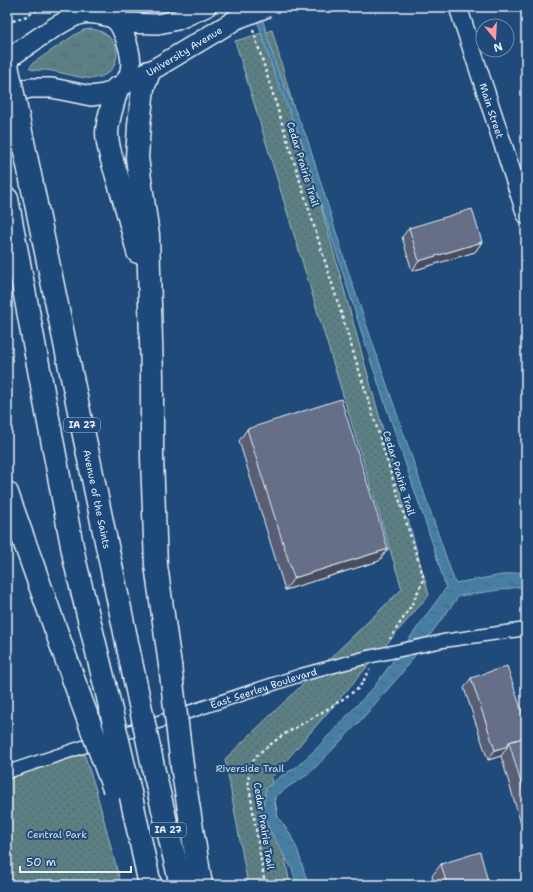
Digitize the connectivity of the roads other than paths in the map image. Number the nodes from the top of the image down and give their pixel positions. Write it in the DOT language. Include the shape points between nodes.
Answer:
graph roads {
  1 [pos="206,7"];
  2 [pos="268,7"];
  3 [pos="458,7"];
  4 [pos="116,17"];
  5 [pos="7,59"];
  6 [pos="7,65"];
  7 [pos="149,72"];
  8 [pos="119,87"];
  9 [pos="7,95"];
  10 [pos="7,199"];
  11 [pos="526,215"];
  12 [pos="149,295"];
  13 [pos="7,493"];
  14 [pos="526,629"];
  15 [pos="7,772"];
  16 [pos="121,786"];
  17 [pos="137,885"];
  18 [pos="150,885"];
  19 [pos="181,885"];
  20 [pos="201,885"];
  1 -- 4 [label="main road" via="177,20 158,24"];
  2 -- 7 [label="main road, University Avenue, bridge" via="244,23"];
  3 -- 11 [label="main road, Main Street"];
  4 -- 5 [label="main road" via="82,14 64,22"];
  4 -- 8 [label="main road, University Avenue" via="130,51 128,78"];
  6 -- 19 [label="highway, Avenue of the Saints / IA 27, bridge" via="155,776"];
  7 -- 8 [label="main road, University Avenue"];
  7 -- 12 [label="highway" via="143,88 137,158 148,234"];
  8 -- 9 [label="main road, University Avenue" via="105,94 91,96 52,88 30,88"];
  8 -- 12 [label="highway" via="109,115 107,133 110,154"];
  10 -- 16 [label="highway, IA 27, bridge" via="75,562 106,684"];
  12 -- 20 [label="highway, bridge" via="156,565 182,766"];
  13 -- 16 [label="highway, bridge" via="78,692"];
  14 -- 15 [label="street, East Seerley Boulevard, bridge" via="443,642 370,663 294,677"];
  16 -- 17 [label="highway"];
  16 -- 18 [label="highway, IA 27"];
}
